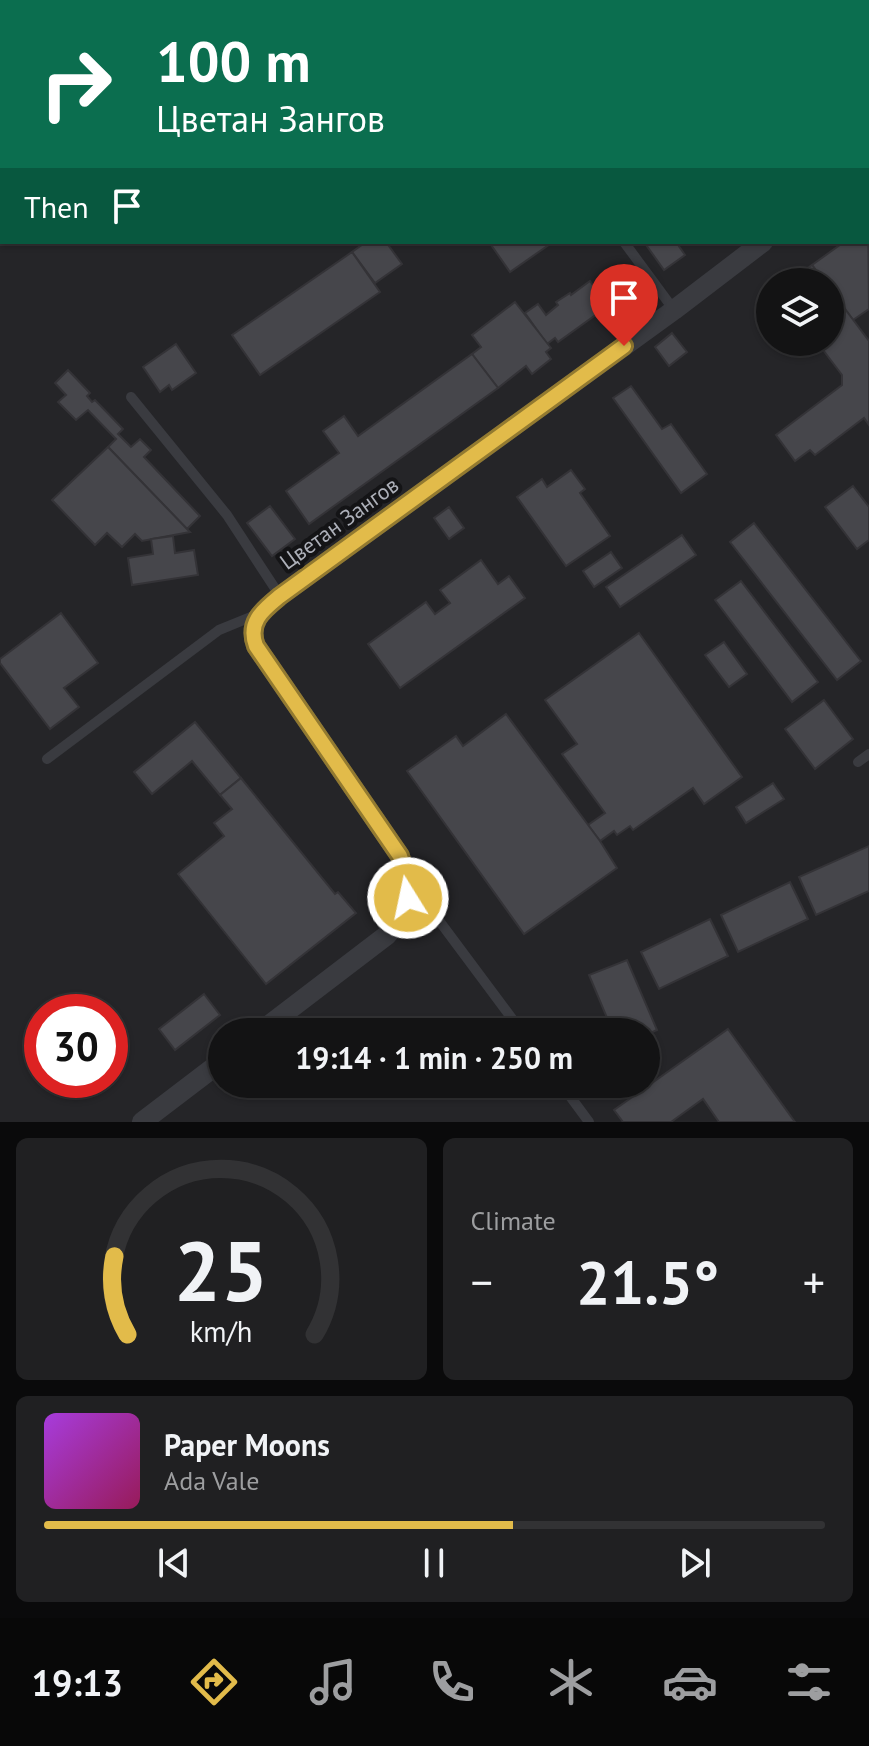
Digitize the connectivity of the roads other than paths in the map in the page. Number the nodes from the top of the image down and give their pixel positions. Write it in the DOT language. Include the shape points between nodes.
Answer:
graph roads {
  1 [pos="625,244"];
  2 [pos="760,244"];
  3 [pos="674,310"];
  4 [pos="131,397"];
  5 [pos="280,596"];
  6 [pos="260,614"];
  7 [pos="869,754"];
  8 [pos="47,759"];
  9 [pos="858,762"];
  10 [pos="407,878"];
  11 [pos="278,1018"];
  12 [pos="512,1018"];
  13 [pos="208,1072"];
  14 [pos="571,1098"];
  15 [pos="142,1122"];
  16 [pos="589,1122"];
  1 -- 3 [label="lane"];
  2 -- 3 [label="street, Цветан Зангов"];
  3 -- 5 [label="street, Цветан Зангов"];
  4 -- 5 [label="lane" via="227,515"];
  5 -- 6 [label="street, Цветан Зангов"];
  6 -- 8 [label="lane" via="219,630"];
  6 -- 10 [label="street" via="256,646 400,856"];
  7 -- 9 [label="lane"];
  10 -- 11 [label="street" via="408,898 387,935"];
  10 -- 12 [label="lane"];
  13 -- 15 [label="street"];
  14 -- 16 [label="lane"];
}
